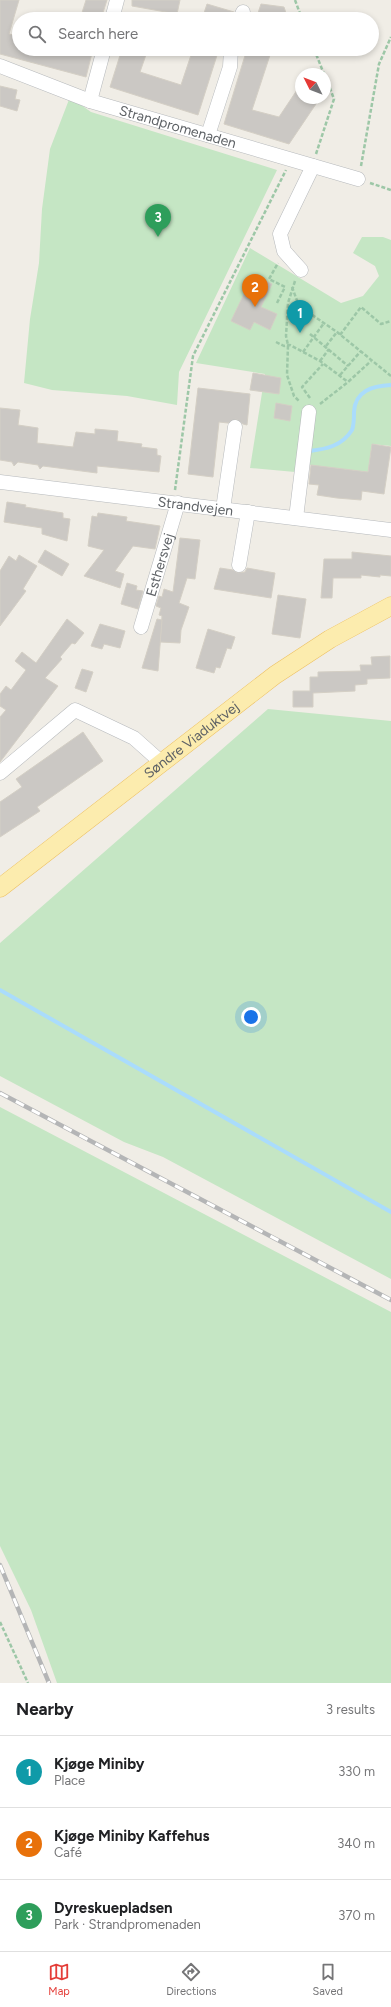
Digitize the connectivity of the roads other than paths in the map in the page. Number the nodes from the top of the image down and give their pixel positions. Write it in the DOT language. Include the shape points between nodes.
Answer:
graph roads {
  1 [pos="117,0"];
  2 [pos="114,12"];
  3 [pos="102,56"];
  4 [pos="231,56"];
  5 [pos="0,66"];
  6 [pos="90,100"];
  7 [pos="208,136"];
  8 [pos="313,166"];
  9 [pos="358,179"];
  10 [pos="301,270"];
  11 [pos="313,409"];
  12 [pos="235,426"];
  13 [pos="0,482"];
  14 [pos="176,503"];
  15 [pos="223,509"];
  16 [pos="248,512"];
  17 [pos="296,518"];
  18 [pos="391,530"];
  19 [pos="239,565"];
  20 [pos="391,606"];
  21 [pos="141,627"];
  22 [pos="162,762"];
  23 [pos="0,773"];
  24 [pos="0,888"];
  1 -- 2 [label="street"];
  3 -- 6 [label="street"];
  4 -- 7 [label="street" via="230,67"];
  5 -- 6 [label="street, Strandpromenaden"];
  6 -- 7 [label="street, Strandpromenaden"];
  7 -- 8 [label="street, Strandpromenaden"];
  8 -- 9 [label="street, Strandpromenaden"];
  8 -- 10 [label="street" via="280,234 284,251"];
  11 -- 17 [label="street"];
  12 -- 15 [label="street"];
  13 -- 14 [label="street, Strandvejen"];
  14 -- 15 [label="street, Strandvejen"];
  14 -- 21 [label="street, Esthersvej"];
  15 -- 16 [label="street, Strandvejen"];
  16 -- 17 [label="street, Strandvejen"];
  16 -- 19 [label="street"];
  17 -- 18 [label="street, Strandvejen"];
  20 -- 22 [label="main road, Søndre Viaduktvej" via="335,636 275,675"];
  22 -- 23 [label="street" via="134,738 75,710"];
  22 -- 24 [label="main road, Søndre Viaduktvej"];
}
